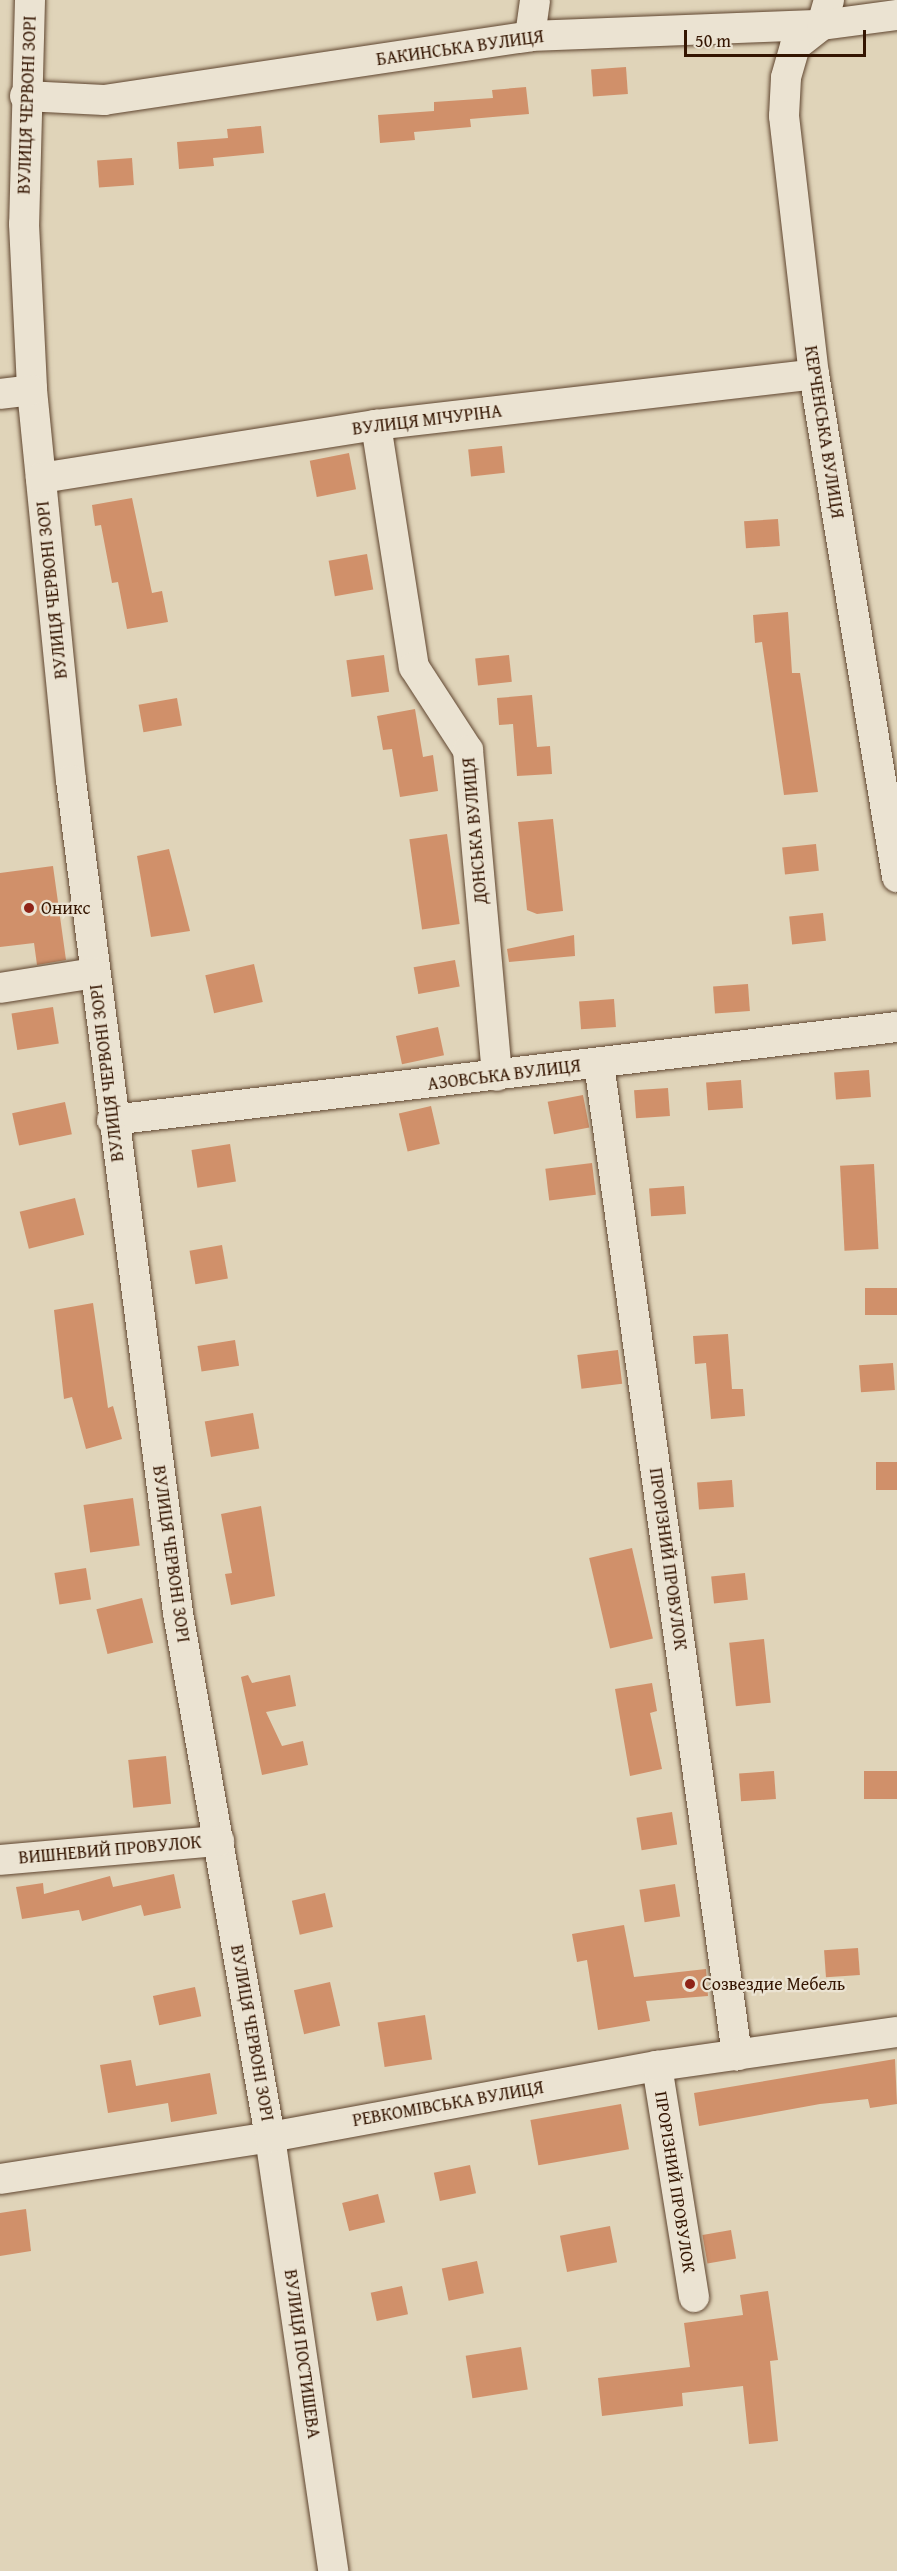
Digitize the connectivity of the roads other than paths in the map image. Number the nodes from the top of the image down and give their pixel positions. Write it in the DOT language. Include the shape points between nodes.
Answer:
graph roads {
  1 [pos="30,0"];
  2 [pos="536,0"];
  3 [pos="826,13"];
  4 [pos="897,15"];
  5 [pos="530,36"];
  6 [pos="25,96"];
  7 [pos="814,374"];
  8 [pos="32,390"];
  9 [pos="0,394"];
  10 [pos="376,425"];
  11 [pos="41,478"];
  12 [pos="897,877"];
  13 [pos="95,973"];
  14 [pos="0,988"];
  15 [pos="897,1027"];
  16 [pos="599,1064"];
  17 [pos="497,1076"];
  18 [pos="112,1120"];
  19 [pos="219,1841"];
  20 [pos="0,1860"];
  21 [pos="897,2032"];
  22 [pos="737,2055"];
  23 [pos="657,2066"];
  24 [pos="270,2137"];
  25 [pos="0,2179"];
  26 [pos="694,2297"];
  27 [pos="333,2571"];
  1 -- 6 [label="street, ВУЛИЦЯ ЧЕРВОНІ ЗОРІ"];
  2 -- 5 [label="street"];
  3 -- 4 [label="street, БАКИНСЬКА ВУЛИЦЯ"];
  3 -- 5 [label="street, БАКИНСЬКА ВУЛИЦЯ"];
  3 -- 7 [label="street, КЕРЧЕНСЬКА ВУЛИЦЯ" via="795,46 786,78 784,116"];
  5 -- 6 [label="street, БАКИНСЬКА ВУЛИЦЯ" via="104,100"];
  6 -- 8 [label="street, ВУЛИЦЯ ЧЕРВОНІ ЗОРІ" via="24,224"];
  7 -- 10 [label="street, ВУЛИЦЯ МІЧУРІНА"];
  7 -- 12 [label="street, КЕРЧЕНСЬКА ВУЛИЦЯ"];
  8 -- 9 [label="street"];
  8 -- 11 [label="street, ВУЛИЦЯ ЧЕРВОНІ ЗОРІ"];
  10 -- 11 [label="street, ВУЛИЦЯ МІЧУРІНА"];
  10 -- 17 [label="street, ДОНСЬКА ВУЛИЦЯ" via="414,667 468,750"];
  11 -- 13 [label="street, ВУЛИЦЯ ЧЕРВОНІ ЗОРІ"];
  13 -- 14 [label="street"];
  13 -- 18 [label="street, ВУЛИЦЯ ЧЕРВОНІ ЗОРІ"];
  15 -- 16 [label="street, АЗОВСЬКА ВУЛИЦЯ"];
  16 -- 17 [label="street, АЗОВСЬКА ВУЛИЦЯ"];
  16 -- 22 [label="street, ПРОРІЗНИЙ ПРОВУЛОК"];
  17 -- 18 [label="street, АЗОВСЬКА ВУЛИЦЯ"];
  18 -- 19 [label="street, ВУЛИЦЯ ЧЕРВОНІ ЗОРІ" via="178,1613"];
  19 -- 20 [label="street, ВИШНЕВИЙ ПРОВУЛОК"];
  19 -- 24 [label="street, ВУЛИЦЯ ЧЕРВОНІ ЗОРІ"];
  21 -- 22 [label="street, РЕВКОМІВСЬКА ВУЛИЦЯ"];
  22 -- 23 [label="street, РЕВКОМІВСЬКА ВУЛИЦЯ"];
  23 -- 24 [label="street, РЕВКОМІВСЬКА ВУЛИЦЯ"];
  23 -- 26 [label="street, ПРОРІЗНИЙ ПРОВУЛОК"];
  24 -- 25 [label="street, РЕВКОМІВСЬКА ВУЛИЦЯ"];
  24 -- 27 [label="street, ВУЛИЦЯ ПОСТИШЕВА"];
}
